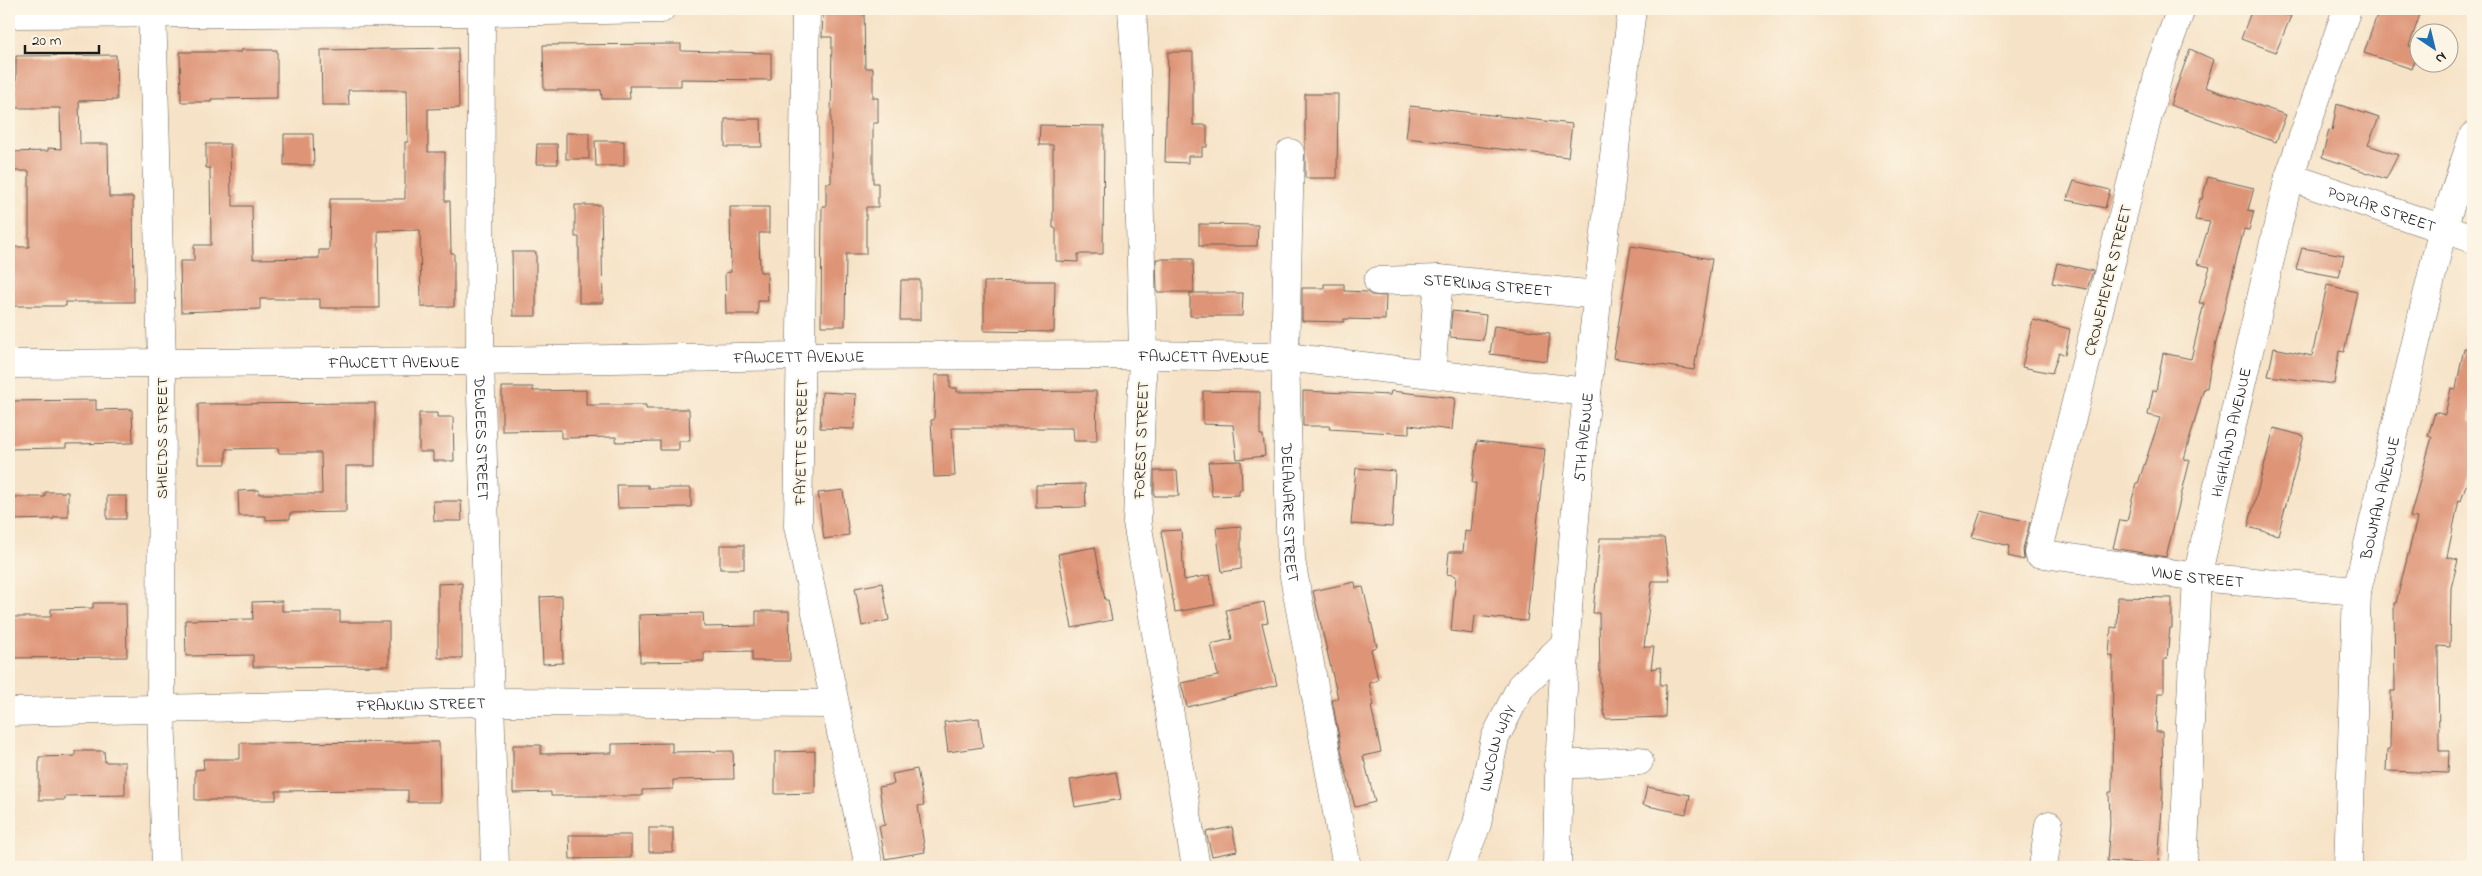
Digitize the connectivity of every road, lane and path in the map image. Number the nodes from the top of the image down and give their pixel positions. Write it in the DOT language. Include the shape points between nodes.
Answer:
graph roads {
  1 [pos="660,9"];
  2 [pos="806,9"];
  3 [pos="1132,9"];
  4 [pos="1632,9"];
  5 [pos="2181,9"];
  6 [pos="2347,9"];
  7 [pos="152,10"];
  8 [pos="481,10"];
  9 [pos="9,14"];
  10 [pos="2473,136"];
  11 [pos="1290,153"];
  12 [pos="2289,177"];
  13 [pos="2443,228"];
  14 [pos="2473,239"];
  15 [pos="1439,279"];
  16 [pos="1378,281"];
  17 [pos="1597,294"];
  18 [pos="1143,355"];
  19 [pos="802,356"];
  20 [pos="1285,357"];
  21 [pos="480,361"];
  22 [pos="162,362"];
  23 [pos="9,364"];
  24 [pos="1430,373"];
  25 [pos="1587,392"];
  26 [pos="2038,553"];
  27 [pos="2196,577"];
  28 [pos="2357,591"];
  29 [pos="1564,645"];
  30 [pos="490,702"];
  31 [pos="833,704"];
  32 [pos="161,709"];
  33 [pos="9,712"];
  34 [pos="1639,761"];
  35 [pos="1558,765"];
  36 [pos="2049,825"];
  37 [pos="166,867"];
  38 [pos="495,867"];
  39 [pos="869,867"];
  40 [pos="1196,867"];
  41 [pos="1347,867"];
  42 [pos="1460,867"];
  43 [pos="1557,867"];
  44 [pos="2043,867"];
  45 [pos="2183,867"];
  46 [pos="2348,867"];
  1 -- 8 [label="street"];
  2 -- 19 [label="street, FAYETTE STREET"];
  3 -- 18 [label="street, FOREST STREET" via="1137,86"];
  4 -- 17 [label="street, 5TH AVENUE"];
  5 -- 26 [label="street, CRONEMEYER STREET" via="2161,64"];
  6 -- 12 [label="street, HIGHLAND AVENUE"];
  7 -- 8 [label="street"];
  7 -- 9 [label="street"];
  7 -- 22 [label="street, SHIELDS STREET"];
  8 -- 21 [label="street, DEWEES STREET"];
  10 -- 13 [label="street, BOWMAN AVENUE"];
  11 -- 20 [label="street, DELAWARE STREET"];
  12 -- 13 [label="street, POPLAR STREET"];
  12 -- 27 [label="street, HIGHLAND AVENUE"];
  13 -- 14 [label="street, POPLAR STREET"];
  13 -- 28 [label="street, BOWMAN AVENUE"];
  15 -- 16 [label="street, STERLING STREET"];
  15 -- 17 [label="street, STERLING STREET"];
  15 -- 24 [label="street"];
  17 -- 25 [label="street, 5TH AVENUE"];
  18 -- 19 [label="street, FAWCETT AVENUE"];
  18 -- 20 [label="street, FAWCETT AVENUE"];
  18 -- 40 [label="street, FOREST STREET" via="1137,522"];
  19 -- 21 [label="street, FAWCETT AVENUE"];
  19 -- 31 [label="street, FAYETTE STREET" via="798,526"];
  20 -- 24 [label="street, FAWCETT AVENUE"];
  20 -- 41 [label="street, DELAWARE STREET" via="1291,560"];
  21 -- 22 [label="street, FAWCETT AVENUE"];
  21 -- 30 [label="street, DEWEES STREET"];
  22 -- 23 [label="street, FAWCETT AVENUE"];
  22 -- 32 [label="street, SHIELDS STREET"];
  24 -- 25 [label="street, FAWCETT AVENUE"];
  25 -- 29 [label="street, 5TH AVENUE"];
  26 -- 27 [label="street, VINE STREET"];
  27 -- 28 [label="street, VINE STREET"];
  27 -- 45 [label="street, HIGHLAND AVENUE"];
  28 -- 46 [label="street, BOWMAN AVENUE"];
  29 -- 35 [label="street, 5TH AVENUE"];
  29 -- 42 [label="street, LINCOLN WAY" via="1521,686 1495,738 1477,824"];
  30 -- 31 [label="street, FRANKLIN STREET"];
  30 -- 32 [label="street, FRANKLIN STREET"];
  30 -- 38 [label="street, DEWEES STREET"];
  31 -- 39 [label="street, FAYETTE STREET"];
  32 -- 33 [label="street, FRANKLIN STREET"];
  32 -- 37 [label="street, SHIELDS STREET"];
  34 -- 35 [label="street"];
  35 -- 43 [label="street, 5TH AVENUE"];
  36 -- 44 [label="street"];
}
